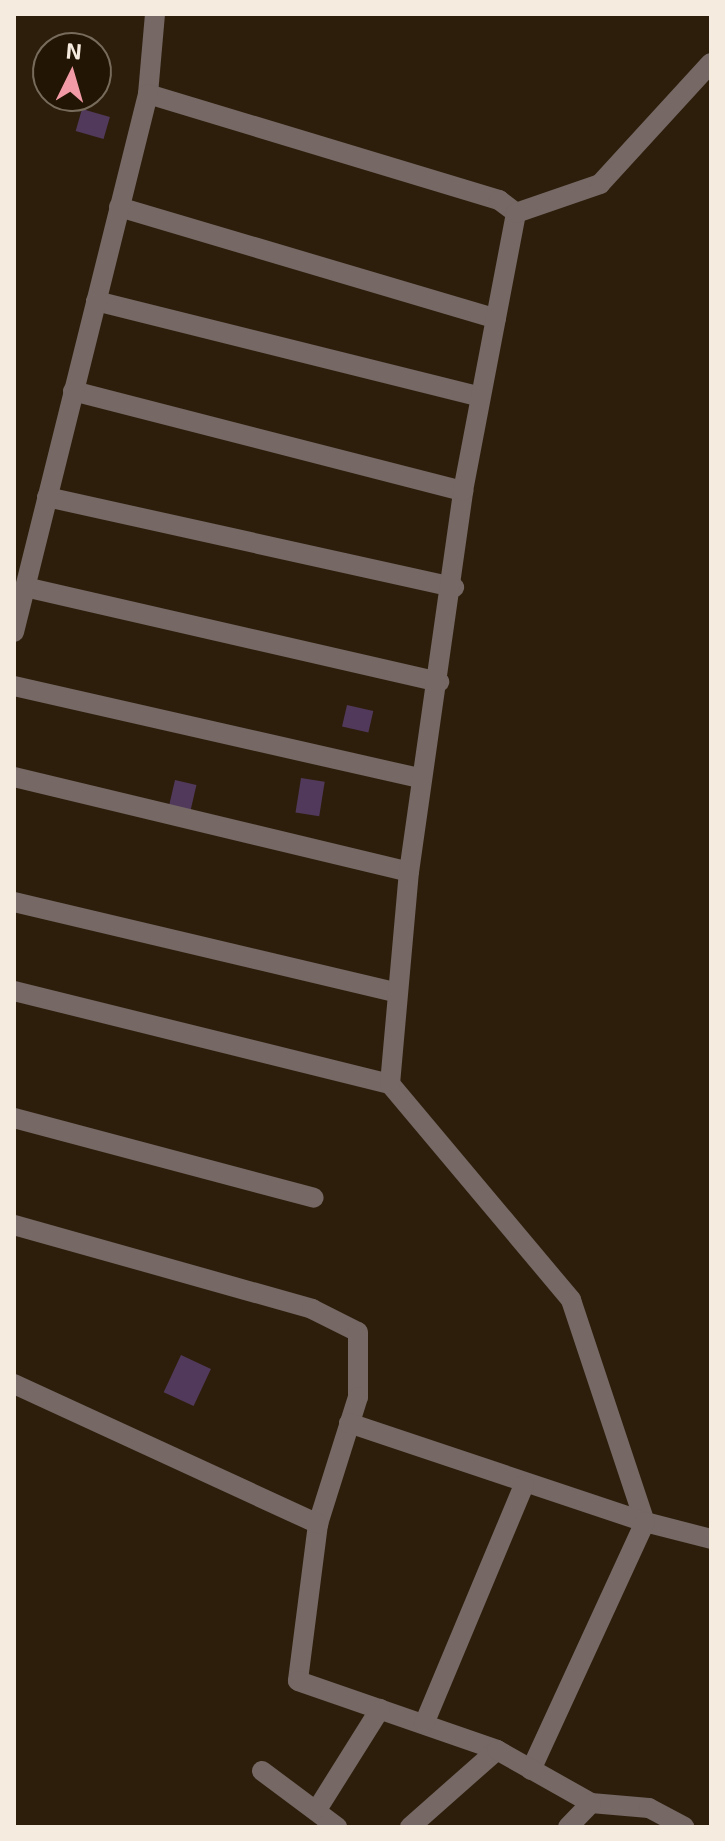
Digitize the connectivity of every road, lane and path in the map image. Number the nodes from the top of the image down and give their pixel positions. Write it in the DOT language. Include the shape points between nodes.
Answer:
graph roads {
  1 [pos="155,14"];
  2 [pos="711,63"];
  3 [pos="148,94"];
  4 [pos="119,207"];
  5 [pos="516,213"];
  6 [pos="96,301"];
  7 [pos="496,319"];
  8 [pos="73,391"];
  9 [pos="478,396"];
  10 [pos="463,491"];
  11 [pos="47,497"];
  12 [pos="25,587"];
  13 [pos="454,587"];
  14 [pos="14,632"];
  15 [pos="439,682"];
  16 [pos="14,686"];
  17 [pos="14,777"];
  18 [pos="422,779"];
  19 [pos="409,872"];
  20 [pos="14,902"];
  21 [pos="14,991"];
  22 [pos="396,992"];
  23 [pos="390,1084"];
  24 [pos="14,1118"];
  25 [pos="314,1198"];
  26 [pos="14,1225"];
  27 [pos="14,1384"];
  28 [pos="349,1423"];
  29 [pos="524,1485"];
  30 [pos="645,1522"];
  31 [pos="318,1524"];
  32 [pos="711,1539"];
  33 [pos="380,1709"];
  34 [pos="424,1724"];
  35 [pos="497,1750"];
  36 [pos="531,1770"];
  37 [pos="262,1771"];
  38 [pos="591,1803"];
  39 [pos="318,1808"];
  40 [pos="337,1827"];
  41 [pos="410,1827"];
  42 [pos="568,1827"];
  43 [pos="684,1827"];
  1 -- 3 [label="street"];
  2 -- 5 [label="street" via="600,184"];
  3 -- 4 [label="street"];
  3 -- 5 [label="street" via="499,200"];
  4 -- 6 [label="street"];
  4 -- 7 [label="street"];
  5 -- 7 [label="street"];
  6 -- 8 [label="street"];
  6 -- 9 [label="street"];
  7 -- 9 [label="street"];
  8 -- 10 [label="street"];
  8 -- 11 [label="street"];
  9 -- 10 [label="street"];
  10 -- 13 [label="street"];
  11 -- 12 [label="street"];
  11 -- 13 [label="street"];
  12 -- 14 [label="street"];
  12 -- 15 [label="street"];
  13 -- 15 [label="street"];
  15 -- 18 [label="street"];
  16 -- 18 [label="street"];
  17 -- 19 [label="street"];
  18 -- 19 [label="street"];
  19 -- 22 [label="street"];
  20 -- 22 [label="street"];
  21 -- 23 [label="street"];
  22 -- 23 [label="street"];
  23 -- 30 [label="street" via="571,1300"];
  24 -- 25 [label="street"];
  26 -- 28 [label="street" via="334,1316 358,1332 358,1397"];
  27 -- 31 [label="street"];
  28 -- 29 [label="street"];
  28 -- 31 [label="street"];
  29 -- 30 [label="street"];
  29 -- 34 [label="street"];
  30 -- 32 [label="street"];
  30 -- 36 [label="street"];
  31 -- 33 [label="street" via="298,1681"];
  33 -- 34 [label="street"];
  33 -- 39 [label="street"];
  34 -- 35 [label="street"];
  35 -- 36 [label="street"];
  35 -- 41 [label="street"];
  36 -- 38 [label="street"];
  37 -- 39 [label="street"];
  38 -- 42 [label="street"];
  38 -- 43 [label="street" via="649,1808"];
  39 -- 40 [label="street"];
}
